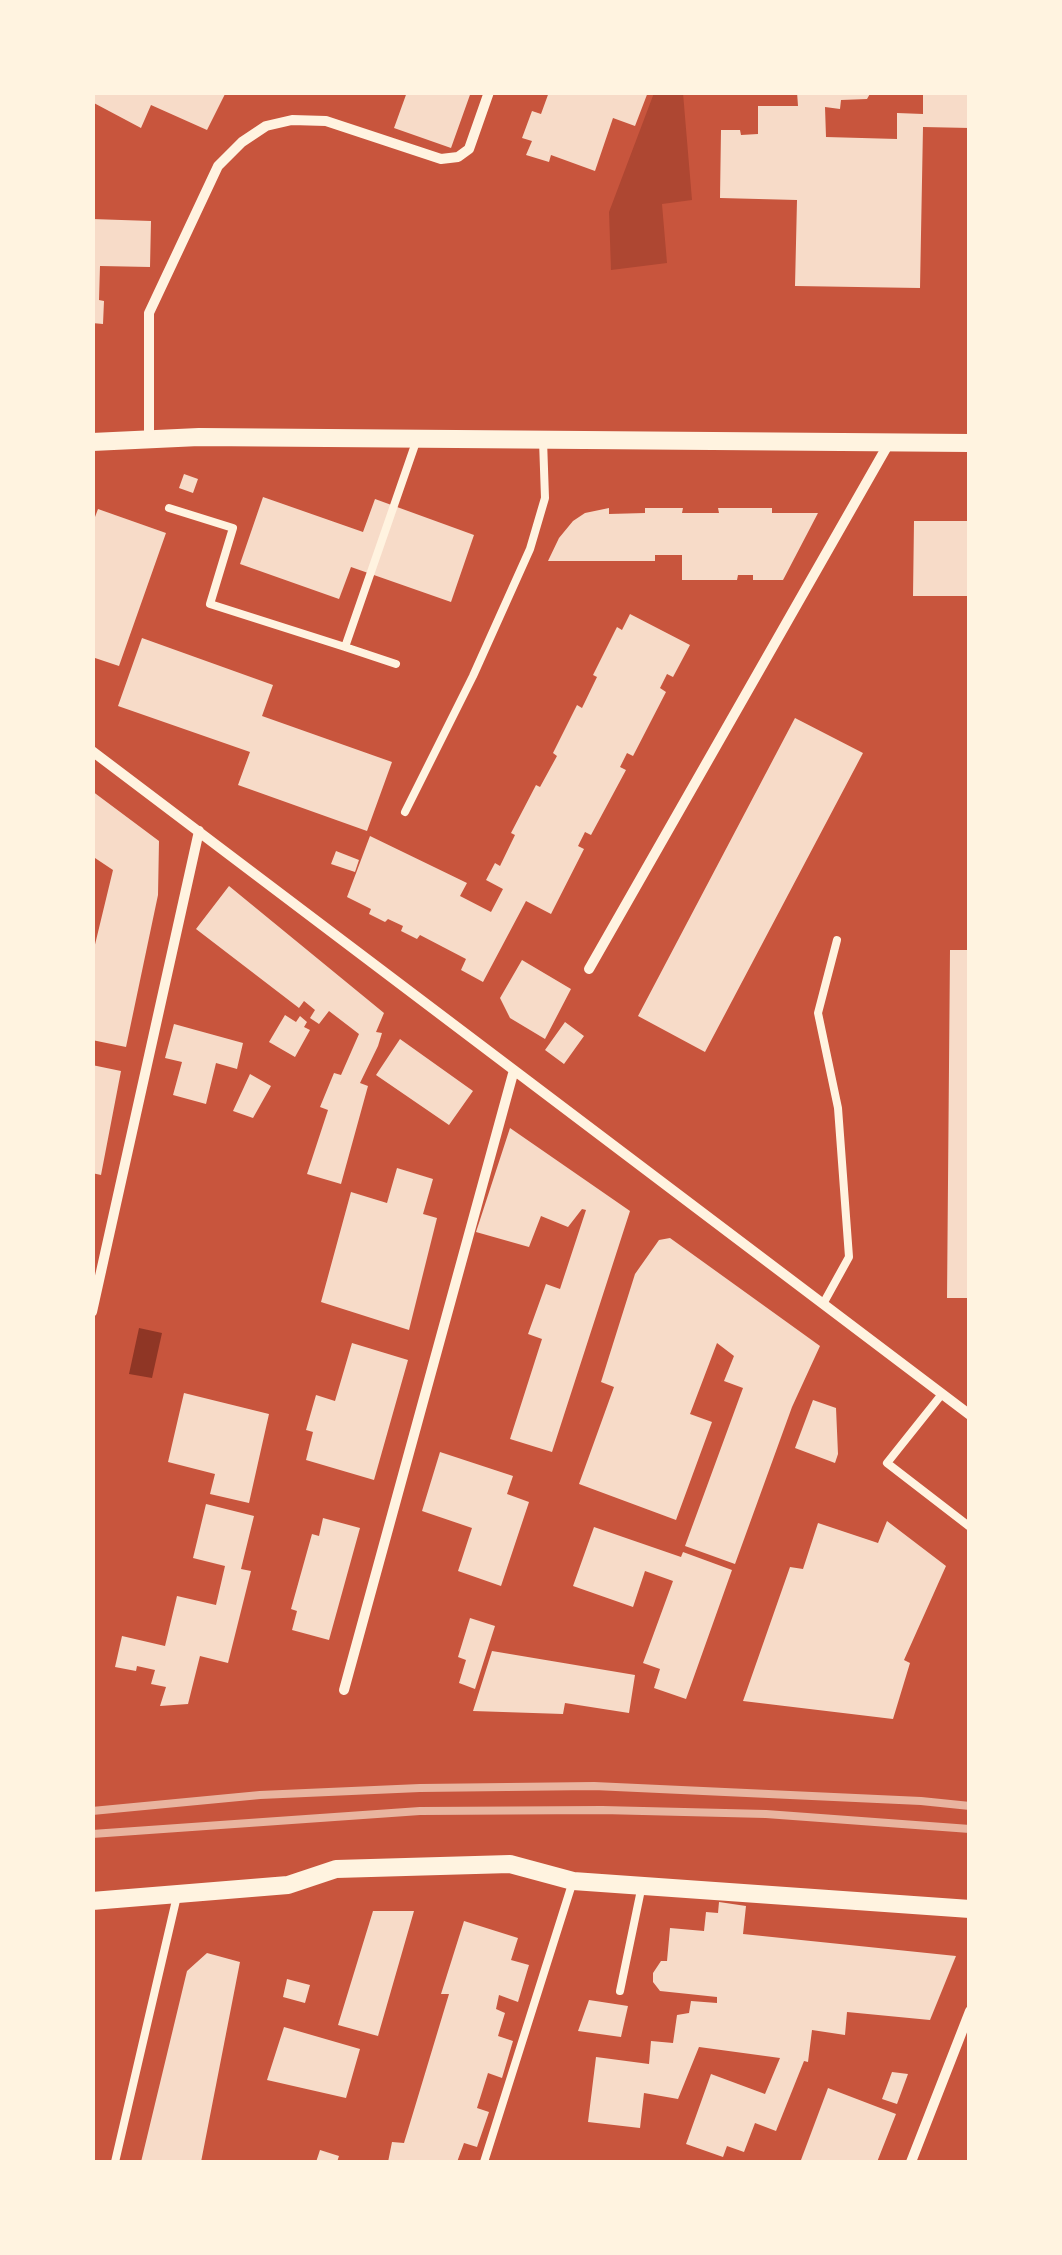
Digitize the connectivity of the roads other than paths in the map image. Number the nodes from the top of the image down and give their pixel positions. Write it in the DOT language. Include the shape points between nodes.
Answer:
graph roads {
  1 [pos="489,92"];
  2 [pos="417,439"];
  3 [pos="149,440"];
  4 [pos="543,440"];
  5 [pos="92,442"];
  6 [pos="120,442"];
  7 [pos="889,442"];
  8 [pos="970,443"];
  9 [pos="92,453"];
  10 [pos="168,508"];
  11 [pos="346,647"];
  12 [pos="396,664"];
  13 [pos="92,750"];
  14 [pos="405,812"];
  15 [pos="199,832"];
  16 [pos="837,940"];
  17 [pos="589,969"];
  18 [pos="514,1070"];
  19 [pos="97,1268"];
  20 [pos="822,1304"];
  21 [pos="92,1312"];
  22 [pos="942,1394"];
  23 [pos="970,1415"];
  24 [pos="970,1528"];
  25 [pos="344,1690"];
  26 [pos="573,1880"];
  27 [pos="642,1885"];
  28 [pos="178,1896"];
  29 [pos="92,1901"];
  30 [pos="970,1909"];
  31 [pos="620,1990"];
  32 [pos="970,2011"];
  33 [pos="965,2038"];
  34 [pos="115,2162"];
  35 [pos="484,2162"];
  36 [pos="911,2162"];
  1 -- 3 [label="street" via="469,149 458,157 441,158 326,121 292,120 266,126 218,166 148,313"];
  2 -- 3 [label="street"];
  2 -- 4 [label="street"];
  2 -- 11 [label="lane"];
  3 -- 6 [label="street"];
  4 -- 7 [label="street"];
  4 -- 14 [label="lane" via="545,498 530,549"];
  5 -- 6 [label="street"];
  6 -- 9 [label="street"];
  7 -- 8 [label="street"];
  7 -- 17 [label="street"];
  10 -- 11 [label="lane" via="232,528 210,604"];
  11 -- 12 [label="lane"];
  13 -- 15 [label="street"];
  15 -- 18 [label="street"];
  15 -- 19 [label="street"];
  16 -- 20 [label="lane" via="818,1013 838,1108 849,1257"];
  18 -- 20 [label="street"];
  18 -- 25 [label="street"];
  19 -- 21 [label="street"];
  20 -- 22 [label="street"];
  22 -- 23 [label="street"];
  22 -- 24 [label="lane" via="887,1463"];
  26 -- 27 [label="street"];
  26 -- 28 [label="street" via="510,1864 336,1869 288,1884"];
  26 -- 35 [label="lane"];
  27 -- 30 [label="street"];
  27 -- 31 [label="lane"];
  28 -- 29 [label="street"];
  28 -- 34 [label="lane"];
  32 -- 33 [label="street"];
  33 -- 36 [label="street"];
}
